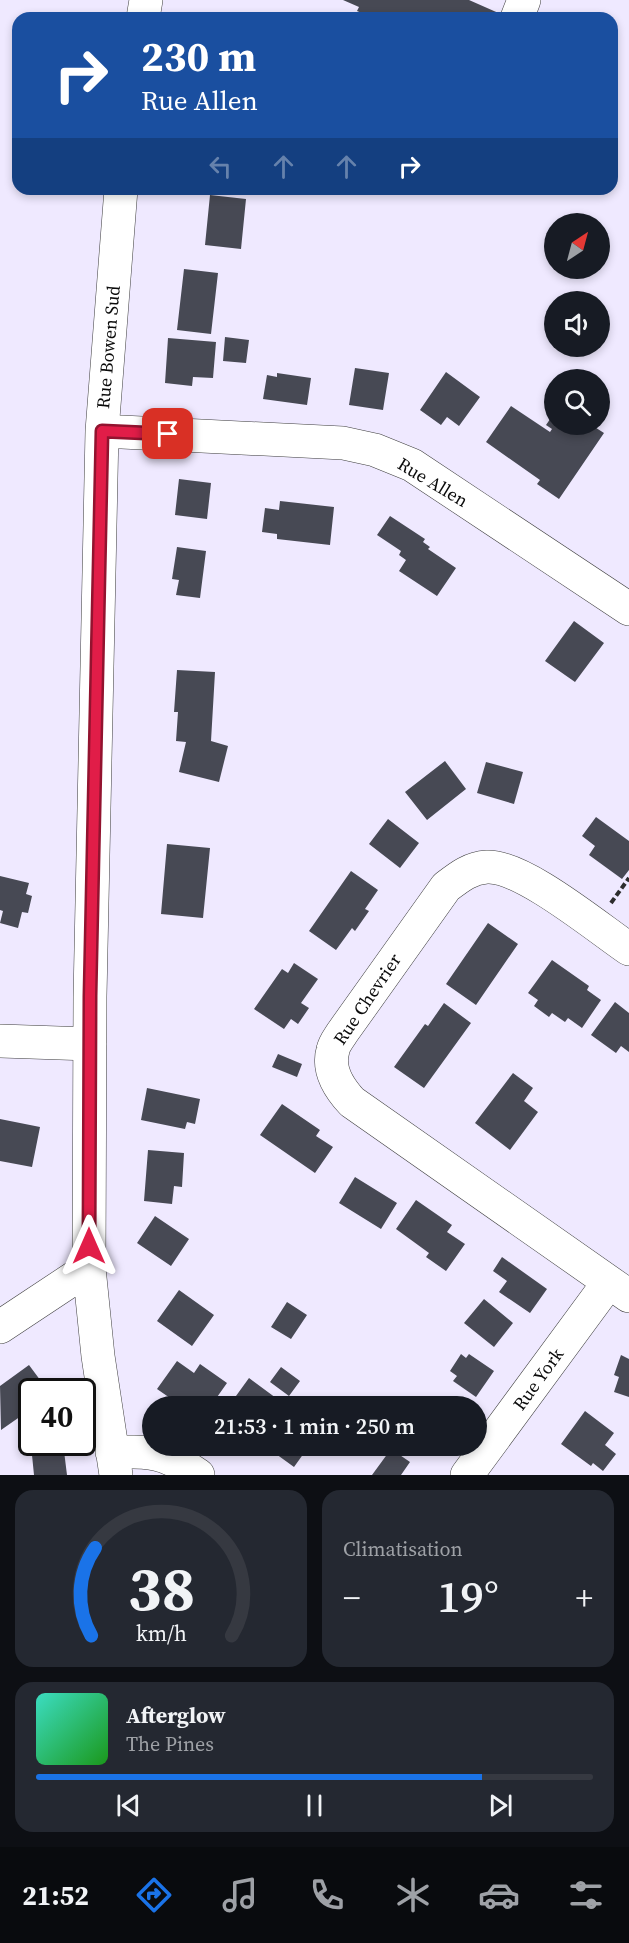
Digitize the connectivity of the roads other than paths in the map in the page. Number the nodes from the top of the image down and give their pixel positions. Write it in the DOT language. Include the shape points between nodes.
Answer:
graph roads {
  1 [pos="121,195"];
  2 [pos="102,431"];
  3 [pos="629,609"];
  4 [pos="629,949"];
  5 [pos="0,1041"];
  6 [pos="90,1044"];
  7 [pos="89,1268"];
  8 [pos="619,1289"];
  9 [pos="0,1327"];
  10 [pos="114,1463"];
  11 [pos="198,1475"];
  12 [pos="467,1475"];
  1 -- 2 [label="street, Rue Bowen Sud"];
  2 -- 3 [label="street, Rue Allen" via="343,443 375,450 412,465"];
  2 -- 6 [label="street, Rue Bowen Sud"];
  4 -- 8 [label="street, Rue Chevrier" via="507,869 486,867 465,872 446,887 342,1033 333,1049 332,1067 338,1087 352,1102"];
  5 -- 6 [label="street"];
  6 -- 7 [label="street, Rue Bowen Sud"];
  7 -- 9 [label="street"];
  7 -- 10 [label="street, Rue Bowen Sud"];
  8 -- 12 [label="street, Rue York"];
  10 -- 11 [label="street" via="144,1451 163,1455"];
}
